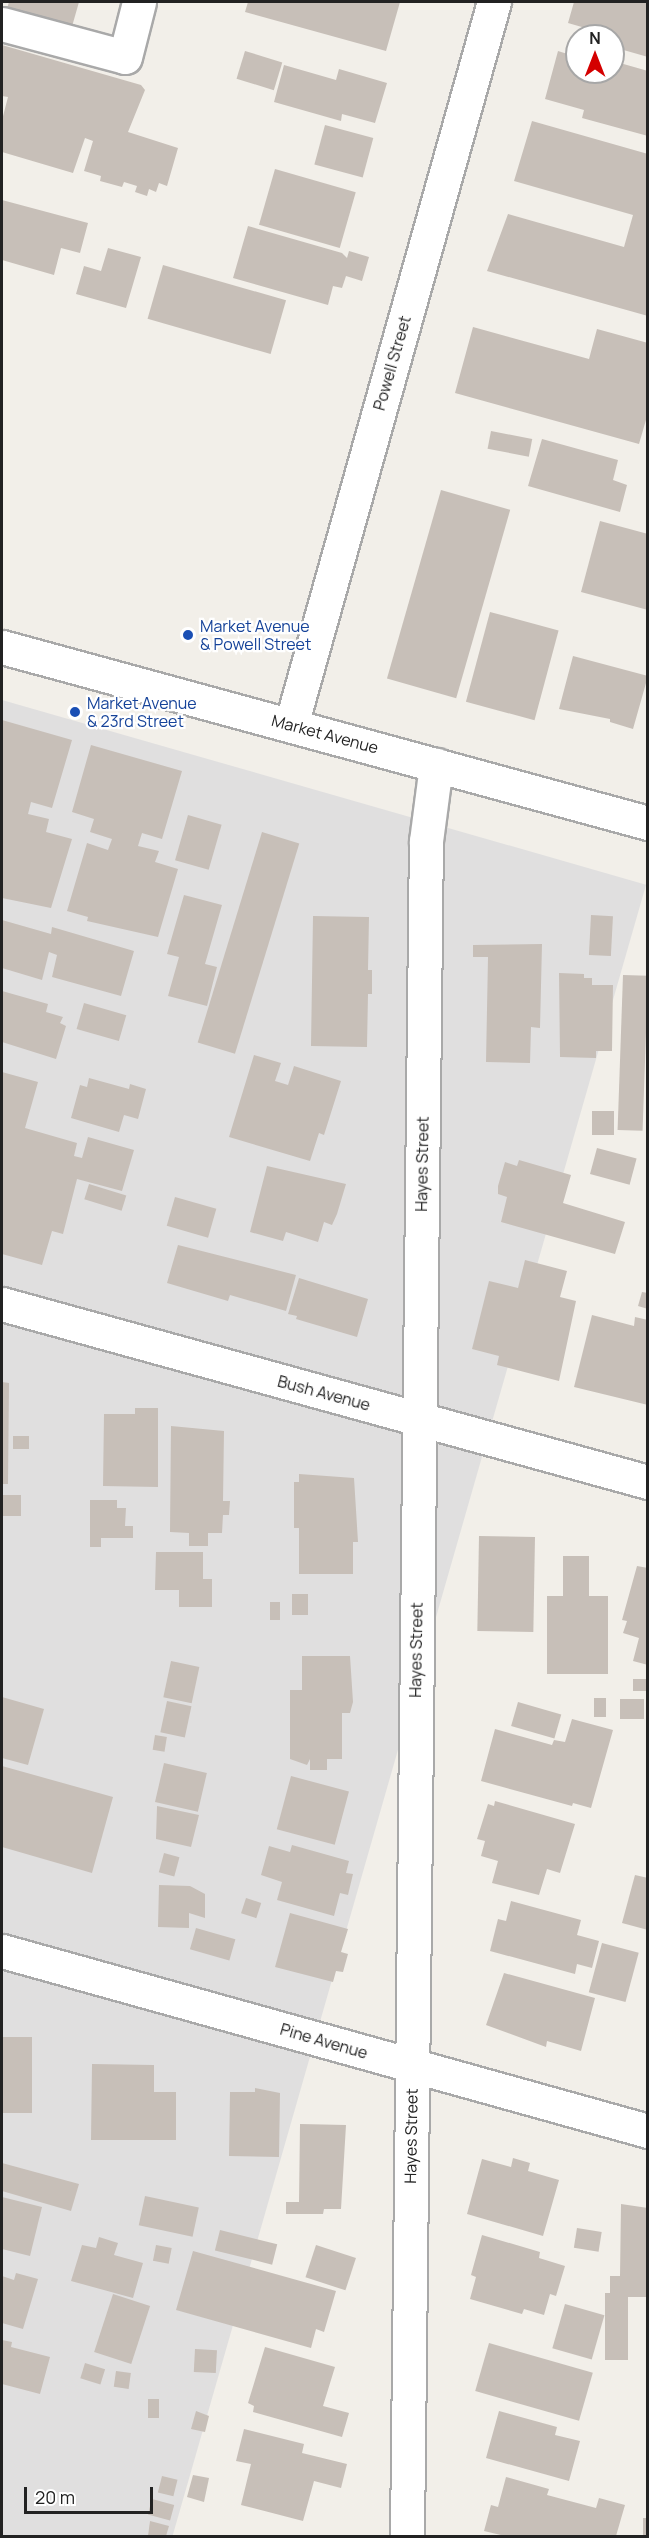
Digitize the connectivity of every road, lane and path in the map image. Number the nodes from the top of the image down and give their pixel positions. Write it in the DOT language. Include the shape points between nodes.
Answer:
graph roads {
  1 [pos="139,2"];
  2 [pos="494,2"];
  3 [pos="2,24"];
  4 [pos="2,647"];
  5 [pos="291,724"];
  6 [pos="436,765"];
  7 [pos="648,824"];
  8 [pos="2,1304"];
  9 [pos="419,1419"];
  10 [pos="648,1482"];
  11 [pos="2,1951"];
  12 [pos="412,2065"];
  13 [pos="648,2131"];
  14 [pos="407,2536"];
  1 -- 3 [label="street" via="125,57"];
  2 -- 5 [label="street, Powell Street"];
  4 -- 5 [label="street, Market Avenue"];
  5 -- 6 [label="street, Market Avenue"];
  6 -- 7 [label="street, Market Avenue"];
  6 -- 9 [label="street, Hayes Street" via="426,841"];
  8 -- 9 [label="street, Bush Avenue"];
  9 -- 10 [label="street, Bush Avenue"];
  9 -- 12 [label="street, Hayes Street"];
  11 -- 12 [label="street, Pine Avenue"];
  12 -- 13 [label="street, Pine Avenue"];
  12 -- 14 [label="street, Hayes Street"];
}
